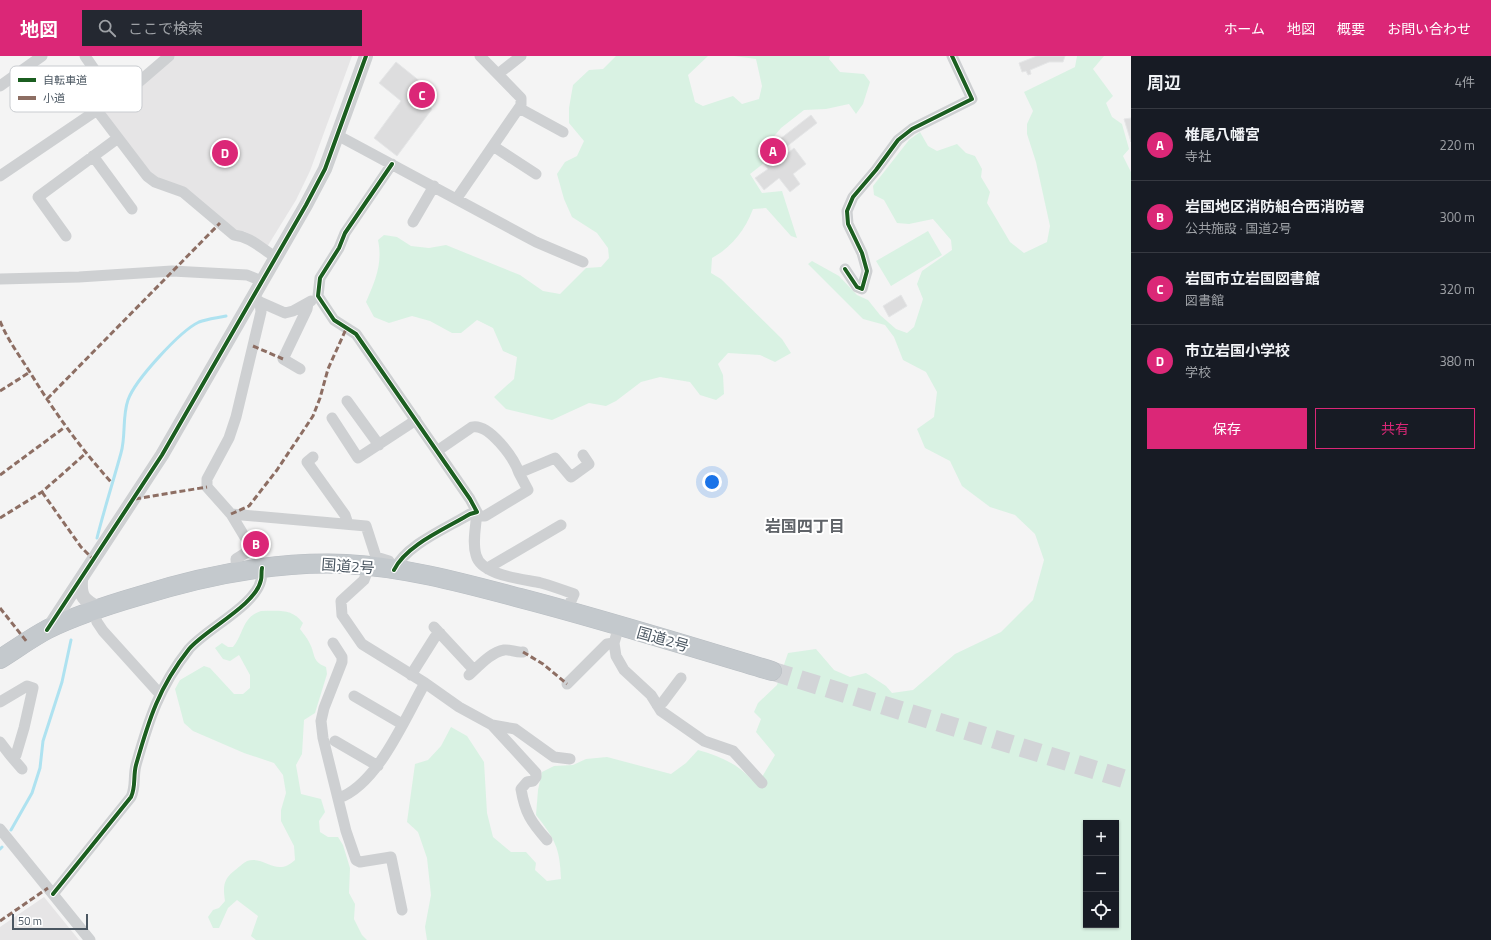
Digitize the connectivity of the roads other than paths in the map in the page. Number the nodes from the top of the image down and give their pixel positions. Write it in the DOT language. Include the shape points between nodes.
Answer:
graph roads {
  1 [pos="42,56"];
  2 [pos="85,56"];
  3 [pos="169,56"];
  4 [pos="366,56"];
  5 [pos="480,56"];
  6 [pos="521,56"];
  7 [pos="952,56"];
  8 [pos="28,66"];
  9 [pos="92,66"];
  10 [pos="498,74"];
  11 [pos="10,79"];
  12 [pos="142,79"];
  13 [pos="0,86"];
  14 [pos="519,108"];
  15 [pos="92,112"];
  16 [pos="98,112"];
  17 [pos="563,132"];
  18 [pos="337,135"];
  19 [pos="118,138"];
  20 [pos="493,146"];
  21 [pos="93,156"];
  22 [pos="392,164"];
  23 [pos="536,174"];
  24 [pos="0,176"];
  25 [pos="434,186"];
  26 [pos="457,198"];
  27 [pos="132,209"];
  28 [pos="413,222"];
  29 [pos="66,236"];
  30 [pos="276,257"];
  31 [pos="583,262"];
  32 [pos="845,269"];
  33 [pos="0,279"];
  34 [pos="262,281"];
  35 [pos="318,296"];
  36 [pos="256,299"];
  37 [pos="308,303"];
  38 [pos="300,369"];
  39 [pos="347,401"];
  40 [pos="332,418"];
  41 [pos="416,420"];
  42 [pos="379,445"];
  43 [pos="437,451"];
  44 [pos="583,455"];
  45 [pos="313,457"];
  46 [pos="519,473"];
  47 [pos="231,514"];
  48 [pos="476,514"];
  49 [pos="348,524"];
  50 [pos="561,526"];
  51 [pos="396,566"];
  52 [pos="369,567"];
  53 [pos="262,568"];
  54 [pos="488,569"];
  55 [pos="237,572"];
  56 [pos="81,580"];
  57 [pos="96,609"];
  58 [pos="567,610"];
  59 [pos="47,630"];
  60 [pos="616,634"];
  61 [pos="333,643"];
  62 [pos="523,652"];
  63 [pos="0,659"];
  64 [pos="772,671"];
  65 [pos="411,675"];
  66 [pos="681,678"];
  67 [pos="425,683"];
  68 [pos="567,684"];
  69 [pos="159,693"];
  70 [pos="354,696"];
  71 [pos="0,702"];
  72 [pos="657,705"];
  73 [pos="402,724"];
  74 [pos="492,725"];
  75 [pos="336,741"];
  76 [pos="0,742"];
  77 [pos="10,755"];
  78 [pos="570,759"];
  79 [pos="378,766"];
  80 [pos="22,769"];
  81 [pos="762,783"];
  82 [pos="339,798"];
  83 [pos="0,829"];
  84 [pos="547,840"];
  85 [pos="53,894"];
  86 [pos="402,910"];
  87 [pos="90,940"];
  1 -- 8 [label="street"];
  2 -- 9 [label="street"];
  3 -- 12 [label="street"];
  4 -- 18 [label="street"];
  5 -- 10 [label="street"];
  6 -- 10 [label="street"];
  7 -- 32 [label="street" via="972,99 912,129 898,140 853,197 847,211 848,224 862,253 867,271 862,289 857,287"];
  10 -- 14 [label="street" via="520,98"];
  11 -- 13 [label="street"];
  14 -- 17 [label="street"];
  14 -- 20 [label="street"];
  15 -- 24 [label="street"];
  16 -- 19 [label="street"];
  18 -- 22 [label="street"];
  18 -- 30 [label="street" via="325,169"];
  19 -- 21 [label="street"];
  19 -- 30 [label="street" via="147,176 155,182 183,192 234,235 258,243"];
  20 -- 23 [label="street"];
  20 -- 26 [label="street"];
  21 -- 27 [label="street"];
  21 -- 29 [label="street" via="38,197"];
  22 -- 25 [label="street"];
  22 -- 35 [label="street" via="344,233 339,248 320,278"];
  25 -- 26 [label="street"];
  25 -- 28 [label="street"];
  26 -- 31 [label="street" via="536,242"];
  30 -- 34 [label="street"];
  33 -- 34 [label="street" via="172,270 247,275"];
  34 -- 36 [label="street"];
  35 -- 37 [label="street"];
  35 -- 41 [label="street" via="334,320 356,334"];
  36 -- 37 [label="street" via="285,313"];
  36 -- 47 [label="street" via="261,312 236,417 229,438 207,479 207,486"];
  36 -- 56 [label="street" via="162,455"];
  37 -- 38 [label="street" via="283,358"];
  39 -- 42 [label="street"];
  40 -- 42 [label="street" via="358,458"];
  41 -- 42 [label="street"];
  41 -- 43 [label="street"];
  43 -- 46 [label="street" via="476,426 487,430 502,445"];
  43 -- 48 [label="street" via="470,499"];
  44 -- 46 [label="street" via="589,464 571,477 554,458"];
  45 -- 49 [label="street" via="307,462 345,515"];
  46 -- 48 [label="street" via="528,490 485,516"];
  47 -- 49 [label="street"];
  47 -- 55 [label="street" via="252,549 236,559"];
  48 -- 51 [label="street" via="470,514 408,551"];
  48 -- 54 [label="street" via="476,557"];
  49 -- 51 [label="street" via="366,526 376,558"];
  50 -- 54 [label="street"];
  51 -- 52 [label="highway, 国道2号"];
  51 -- 58 [label="highway, 国道2号"];
  52 -- 53 [label="highway, 国道2号" via="303,564"];
  52 -- 65 [label="street" via="364,580 341,601 342,615 362,644"];
  53 -- 55 [label="highway, 国道2号"];
  53 -- 69 [label="street" via="261,582 249,600 190,648"];
  54 -- 58 [label="street" via="574,594"];
  55 -- 57 [label="highway, 国道2号" via="192,580"];
  56 -- 57 [label="street" via="80,592"];
  56 -- 59 [label="street"];
  57 -- 59 [label="highway, 国道2号"];
  57 -- 69 [label="street" via="97,622"];
  58 -- 60 [label="highway, 国道2号"];
  59 -- 63 [label="highway, 国道2号"];
  60 -- 64 [label="highway, 国道2号"];
  60 -- 68 [label="street"];
  60 -- 72 [label="street" via="616,656 624,670"];
  61 -- 82 [label="street" via="342,656 342,662 321,721"];
  62 -- 65 [label="street" via="504,650 490,657 472,672 437,630 436,637"];
  65 -- 67 [label="street"];
  66 -- 72 [label="street" via="663,702"];
  67 -- 73 [label="street"];
  67 -- 74 [label="street" via="459,707"];
  69 -- 85 [label="street" via="135,767 135,789 131,797"];
  70 -- 73 [label="street"];
  71 -- 77 [label="street" via="27,686 32,688 16,755"];
  72 -- 81 [label="street" via="667,717 704,741 733,751"];
  73 -- 79 [label="street"];
  74 -- 78 [label="street" via="515,729 554,757"];
  74 -- 84 [label="street" via="536,773 533,782 523,785 522,796 529,819"];
  75 -- 79 [label="street"];
  76 -- 77 [label="street"];
  77 -- 80 [label="street"];
  79 -- 82 [label="street" via="348,795"];
  82 -- 86 [label="street" via="356,860 360,862 391,857"];
  83 -- 85 [label="street"];
  85 -- 87 [label="street"];
}
